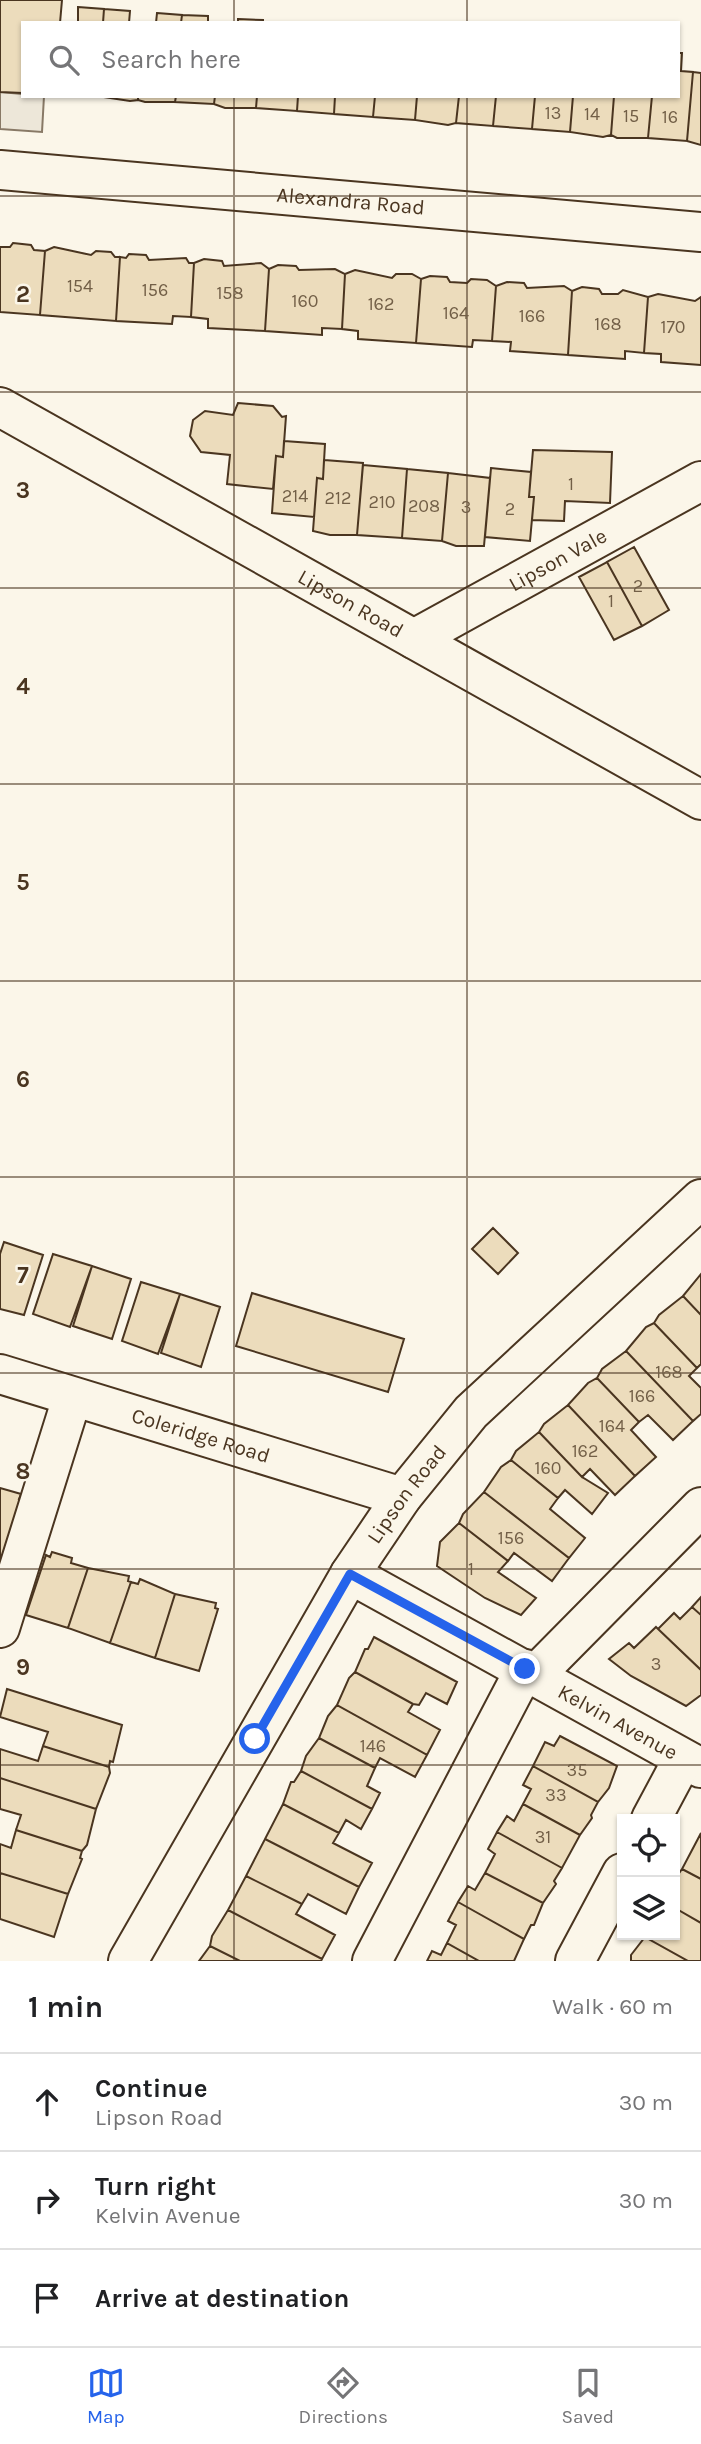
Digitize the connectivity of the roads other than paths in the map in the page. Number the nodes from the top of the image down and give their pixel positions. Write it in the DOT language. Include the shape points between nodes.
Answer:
graph roads {
  1 [pos="0,170"];
  2 [pos="701,232"];
  3 [pos="0,407"];
  4 [pos="701,481"];
  5 [pos="414,639"];
  6 [pos="701,800"];
  7 [pos="701,1199"];
  8 [pos="0,1374"];
  9 [pos="72,1398"];
  10 [pos="402,1497"];
  11 [pos="701,1507"];
  12 [pos="350,1574"];
  13 [pos="0,1628"];
  14 [pos="530,1672"];
  15 [pos="692,1764"];
  16 [pos="655,1814"];
  17 [pos="620,1877"];
  18 [pos="128,1961"];
  19 [pos="372,1961"];
  20 [pos="575,1961"];
  1 -- 2 [label="street, Alexandra Road"];
  3 -- 5 [label="street, Lipson Road"];
  4 -- 5 [label="street, Lipson Vale"];
  5 -- 6 [label="street, Lipson Road"];
  7 -- 10 [label="street, Lipson Road" via="471,1412"];
  8 -- 9 [label="street, Coleridge Road"];
  9 -- 10 [label="street, Coleridge Road"];
  9 -- 13 [label="street"];
  10 -- 12 [label="street, Lipson Road"];
  11 -- 14 [label="street"];
  12 -- 14 [label="street, Kelvin Avenue"];
  12 -- 18 [label="street, Lipson Road"];
  14 -- 15 [label="street, Kelvin Avenue"];
  14 -- 19 [label="street"];
  15 -- 16 [label="street"];
  17 -- 20 [label="street"];
}
